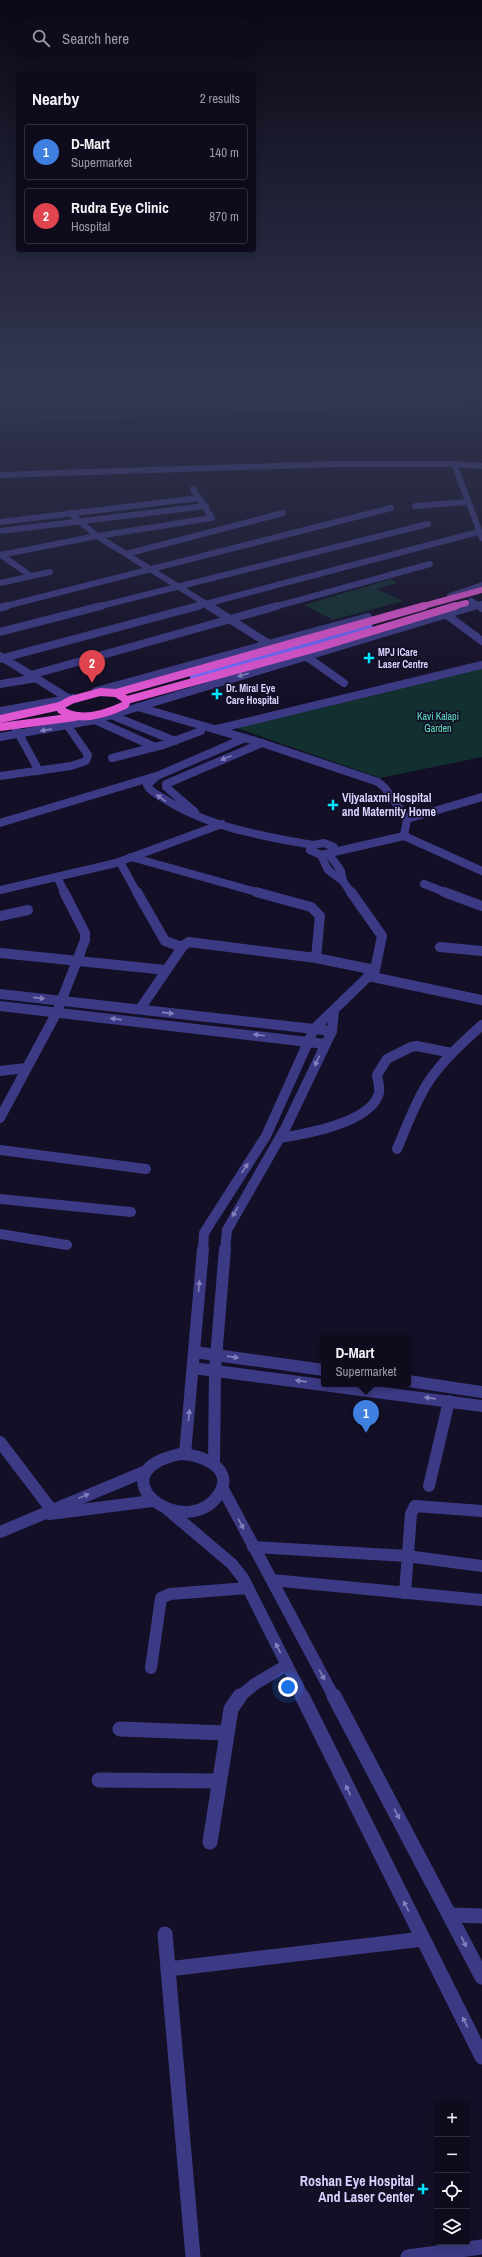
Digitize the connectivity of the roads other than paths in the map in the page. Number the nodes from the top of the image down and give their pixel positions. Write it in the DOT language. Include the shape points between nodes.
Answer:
graph roads {
  1 [pos="462,484"];
  2 [pos="193,489"];
  3 [pos="200,498"];
  4 [pos="468,502"];
  5 [pos="206,506"];
  6 [pos="415,506"];
  7 [pos="391,508"];
  8 [pos="70,513"];
  9 [pos="284,513"];
  10 [pos="81,521"];
  11 [pos="0,522"];
  12 [pos="428,524"];
  13 [pos="0,531"];
  14 [pos="478,532"];
  15 [pos="97,536"];
  16 [pos="482,538"];
  17 [pos="126,554"];
  18 [pos="1,555"];
  19 [pos="430,564"];
  20 [pos="150,569"];
  21 [pos="50,572"];
  22 [pos="31,576"];
  23 [pos="0,583"];
  24 [pos="482,585"];
  25 [pos="178,587"];
  26 [pos="482,590"];
  27 [pos="478,603"];
  28 [pos="205,604"];
  29 [pos="0,608"];
  30 [pos="447,615"];
  31 [pos="232,621"];
  32 [pos="0,632"];
  33 [pos="482,641"];
  34 [pos="269,644"];
  35 [pos="1,657"];
  36 [pos="307,657"];
  37 [pos="482,665"];
  38 [pos="34,676"];
  39 [pos="344,683"];
  40 [pos="0,684"];
  41 [pos="118,692"];
  42 [pos="70,699"];
  43 [pos="129,705"];
  44 [pos="60,706"];
  45 [pos="2,715"];
  46 [pos="111,715"];
  47 [pos="77,717"];
  48 [pos="63,719"];
  49 [pos="95,720"];
  50 [pos="14,725"];
  51 [pos="69,726"];
  52 [pos="0,727"];
  53 [pos="217,729"];
  54 [pos="201,731"];
  55 [pos="19,734"];
  56 [pos="0,737"];
  57 [pos="245,738"];
  58 [pos="175,741"];
  59 [pos="237,742"];
  60 [pos="262,743"];
  61 [pos="155,747"];
  62 [pos="252,747"];
  63 [pos="112,758"];
  64 [pos="39,771"];
  65 [pos="0,776"];
  66 [pos="156,776"];
  67 [pos="385,788"];
  68 [pos="482,797"];
  69 [pos="196,814"];
  70 [pos="407,819"];
  71 [pos="0,823"];
  72 [pos="222,824"];
  73 [pos="404,836"];
  74 [pos="313,845"];
  75 [pos="330,852"];
  76 [pos="131,857"];
  77 [pos="120,862"];
  78 [pos="482,871"];
  79 [pos="57,877"];
  80 [pos="424,884"];
  81 [pos="0,890"];
  82 [pos="482,906"];
  83 [pos="28,910"];
  84 [pos="0,916"];
  85 [pos="182,946"];
  86 [pos="440,948"];
  87 [pos="482,951"];
  88 [pos="0,953"];
  89 [pos="316,958"];
  90 [pos="77,961"];
  91 [pos="166,970"];
  92 [pos="372,973"];
  93 [pos="0,994"];
  94 [pos="62,1000"];
  95 [pos="482,1000"];
  96 [pos="0,1006"];
  97 [pos="140,1009"];
  98 [pos="56,1012"];
  99 [pos="334,1012"];
  100 [pos="482,1025"];
  101 [pos="314,1029"];
  102 [pos="332,1031"];
  103 [pos="309,1042"];
  104 [pos="325,1044"];
  105 [pos="452,1053"];
  106 [pos="26,1068"];
  107 [pos="0,1071"];
  108 [pos="0,1118"];
  109 [pos="280,1138"];
  110 [pos="397,1149"];
  111 [pos="0,1150"];
  112 [pos="146,1168"];
  113 [pos="0,1199"];
  114 [pos="130,1212"];
  115 [pos="0,1234"];
  116 [pos="67,1245"];
  117 [pos="194,1352"];
  118 [pos="216,1354"];
  119 [pos="193,1368"];
  120 [pos="215,1370"];
  121 [pos="321,1370"];
  122 [pos="411,1382"];
  123 [pos="321,1384"];
  124 [pos="343,1387"];
  125 [pos="482,1392"];
  126 [pos="449,1401"];
  127 [pos="482,1406"];
  128 [pos="0,1442"];
  129 [pos="185,1454"];
  130 [pos="214,1463"];
  131 [pos="146,1471"];
  132 [pos="429,1486"];
  133 [pos="223,1489"];
  134 [pos="152,1502"];
  135 [pos="51,1509"];
  136 [pos="167,1510"];
  137 [pos="482,1511"];
  138 [pos="35,1516"];
  139 [pos="0,1532"];
  140 [pos="253,1547"];
  141 [pos="407,1556"];
  142 [pos="482,1566"];
  143 [pos="272,1580"];
  144 [pos="248,1588"];
  145 [pos="405,1593"];
  146 [pos="482,1600"];
  147 [pos="287,1665"];
  148 [pos="151,1668"];
  149 [pos="120,1729"];
  150 [pos="227,1733"];
  151 [pos="99,1780"];
  152 [pos="219,1781"];
  153 [pos="210,1842"];
  154 [pos="451,1915"];
  155 [pos="482,1916"];
  156 [pos="165,1934"];
  157 [pos="423,1939"];
  158 [pos="168,1970"];
  159 [pos="482,1977"];
  160 [pos="482,2057"];
  161 [pos="482,2247"];
  162 [pos="193,2257"];
  163 [pos="408,2257"];
  1 -- 4 [label="street"];
  2 -- 3 [label="street"];
  3 -- 5 [label="street"];
  3 -- 8 [label="street"];
  4 -- 6 [label="street"];
  4 -- 14 [label="street"];
  5 -- 10 [label="street"];
  5 -- 15 [label="street" via="212,518"];
  7 -- 20 [label="street"];
  8 -- 10 [label="street"];
  8 -- 11 [label="street"];
  9 -- 17 [label="street"];
  10 -- 13 [label="street"];
  10 -- 15 [label="street"];
  12 -- 25 [label="street"];
  14 -- 16 [label="street"];
  14 -- 28 [label="street"];
  15 -- 17 [label="street"];
  15 -- 18 [label="street"];
  17 -- 20 [label="street"];
  18 -- 22 [label="street"];
  19 -- 31 [label="street"];
  20 -- 25 [label="street"];
  20 -- 29 [label="street"];
  21 -- 22 [label="street"];
  22 -- 23 [label="street"];
  24 -- 34 [label="street"];
  25 -- 28 [label="street"];
  25 -- 32 [label="street"];
  26 -- 41 [label="highway"];
  27 -- 30 [label="street"];
  27 -- 43 [label="highway" via="416,619"];
  28 -- 31 [label="street"];
  28 -- 35 [label="street"];
  30 -- 33 [label="street"];
  30 -- 36 [label="street"];
  31 -- 34 [label="street"];
  31 -- 38 [label="street"];
  34 -- 42 [label="street"];
  35 -- 38 [label="street"];
  36 -- 39 [label="street"];
  36 -- 43 [label="street, one-way"];
  37 -- 53 [label="street"];
  38 -- 40 [label="street"];
  38 -- 42 [label="street"];
  41 -- 42 [label="highway" via="100,692"];
  41 -- 43 [label="highway"];
  42 -- 44 [label="highway"];
  42 -- 45 [label="street"];
  43 -- 46 [label="street"];
  43 -- 47 [label="highway"];
  43 -- 53 [label="street"];
  43 -- 54 [label="street"];
  44 -- 45 [label="highway"];
  44 -- 47 [label="highway" via="64,714"];
  46 -- 49 [label="street"];
  46 -- 58 [label="street"];
  47 -- 48 [label="highway"];
  48 -- 50 [label="highway"];
  48 -- 51 [label="street"];
  49 -- 51 [label="street"];
  49 -- 61 [label="street"];
  50 -- 52 [label="highway"];
  50 -- 55 [label="street"];
  51 -- 55 [label="street, one-way"];
  51 -- 64 [label="street" via="89,758 78,764"];
  53 -- 57 [label="street"];
  54 -- 58 [label="street"];
  54 -- 59 [label="street"];
  55 -- 56 [label="street"];
  55 -- 64 [label="street"];
  57 -- 59 [label="street"];
  57 -- 60 [label="street"];
  58 -- 61 [label="street"];
  59 -- 62 [label="street"];
  59 -- 66 [label="street"];
  60 -- 62 [label="street"];
  60 -- 67 [label="street" via="374,780"];
  61 -- 63 [label="street"];
  62 -- 67 [label="street"];
  62 -- 69 [label="street, one-way" via="166,784 166,787"];
  64 -- 65 [label="street"];
  69 -- 66 [label="street, one-way" via="178,808 149,789 149,781"];
  66 -- 71 [label="street"];
  67 -- 70 [label="street"];
  68 -- 70 [label="street"];
  69 -- 72 [label="street"];
  70 -- 73 [label="street"];
  72 -- 74 [label="street"];
  72 -- 76 [label="street"];
  73 -- 75 [label="street"];
  73 -- 78 [label="street"];
  74 -- 75 [label="street" via="324,843"];
  74 -- 75 [label="street" via="310,848 311,852"];
  75 -- 92 [label="street" via="328,871 343,881 382,936"];
  76 -- 77 [label="street"];
  76 -- 89 [label="street" via="311,908 320,916"];
  77 -- 79 [label="street"];
  77 -- 85 [label="street" via="165,941"];
  79 -- 81 [label="street"];
  79 -- 90 [label="street" via="85,933"];
  80 -- 82 [label="street"];
  83 -- 84 [label="street"];
  85 -- 89 [label="street" via="195,942"];
  85 -- 91 [label="street"];
  86 -- 87 [label="street"];
  88 -- 90 [label="street"];
  89 -- 92 [label="street"];
  90 -- 91 [label="street"];
  90 -- 94 [label="street"];
  91 -- 97 [label="street"];
  92 -- 95 [label="street"];
  92 -- 99 [label="street"];
  93 -- 94 [label="street, one-way"];
  94 -- 97 [label="street"];
  94 -- 98 [label="street"];
  96 -- 98 [label="street"];
  97 -- 101 [label="street, one-way"];
  103 -- 98 [label="street, one-way"];
  98 -- 106 [label="street"];
  99 -- 101 [label="street"];
  99 -- 102 [label="street"];
  100 -- 105 [label="street"];
  101 -- 102 [label="street"];
  101 -- 103 [label="street"];
  102 -- 104 [label="street"];
  103 -- 104 [label="street"];
  117 -- 103 [label="street, one-way" via="204,1233 266,1136"];
  104 -- 109 [label="street, one-way"];
  105 -- 109 [label="street" via="417,1046 387,1059 377,1075 380,1087 376,1098 359,1114 325,1129"];
  105 -- 110 [label="street" via="429,1082"];
  106 -- 107 [label="street"];
  106 -- 108 [label="street"];
  109 -- 118 [label="street, one-way" via="227,1230"];
  111 -- 112 [label="street"];
  113 -- 114 [label="street"];
  115 -- 116 [label="street"];
  117 -- 118 [label="street"];
  117 -- 119 [label="street"];
  118 -- 120 [label="street"];
  118 -- 121 [label="street, one-way"];
  119 -- 120 [label="street"];
  129 -- 119 [label="street, one-way"];
  123 -- 120 [label="street, one-way"];
  120 -- 130 [label="street"];
  122 -- 125 [label="street"];
  126 -- 124 [label="street, one-way"];
  126 -- 127 [label="street"];
  126 -- 132 [label="street"];
  128 -- 135 [label="street"];
  129 -- 130 [label="street"];
  129 -- 131 [label="street" via="168,1456 157,1461"];
  130 -- 133 [label="street" via="221,1471"];
  131 -- 134 [label="street" via="142,1487"];
  135 -- 131 [label="street, one-way"];
  133 -- 136 [label="street" via="207,1506 180,1512"];
  133 -- 140 [label="street, one-way"];
  134 -- 136 [label="street"];
  134 -- 138 [label="street"];
  135 -- 138 [label="street"];
  136 -- 144 [label="street" via="232,1564"];
  137 -- 141 [label="street" via="415,1506 411,1514"];
  138 -- 139 [label="street"];
  140 -- 141 [label="street"];
  140 -- 143 [label="street"];
  141 -- 142 [label="street"];
  141 -- 145 [label="street"];
  143 -- 145 [label="street"];
  143 -- 154 [label="street, one-way"];
  147 -- 144 [label="street, one-way"];
  144 -- 148 [label="street" via="170,1594 161,1598"];
  145 -- 146 [label="street"];
  147 -- 150 [label="street" via="234,1702"];
  157 -- 147 [label="street, one-way"];
  149 -- 150 [label="street"];
  150 -- 152 [label="street"];
  151 -- 152 [label="street"];
  152 -- 153 [label="street"];
  154 -- 155 [label="street"];
  154 -- 159 [label="street, one-way"];
  156 -- 158 [label="street"];
  157 -- 158 [label="street"];
  160 -- 157 [label="street, one-way"];
  158 -- 162 [label="street"];
  161 -- 163 [label="street"];
}
